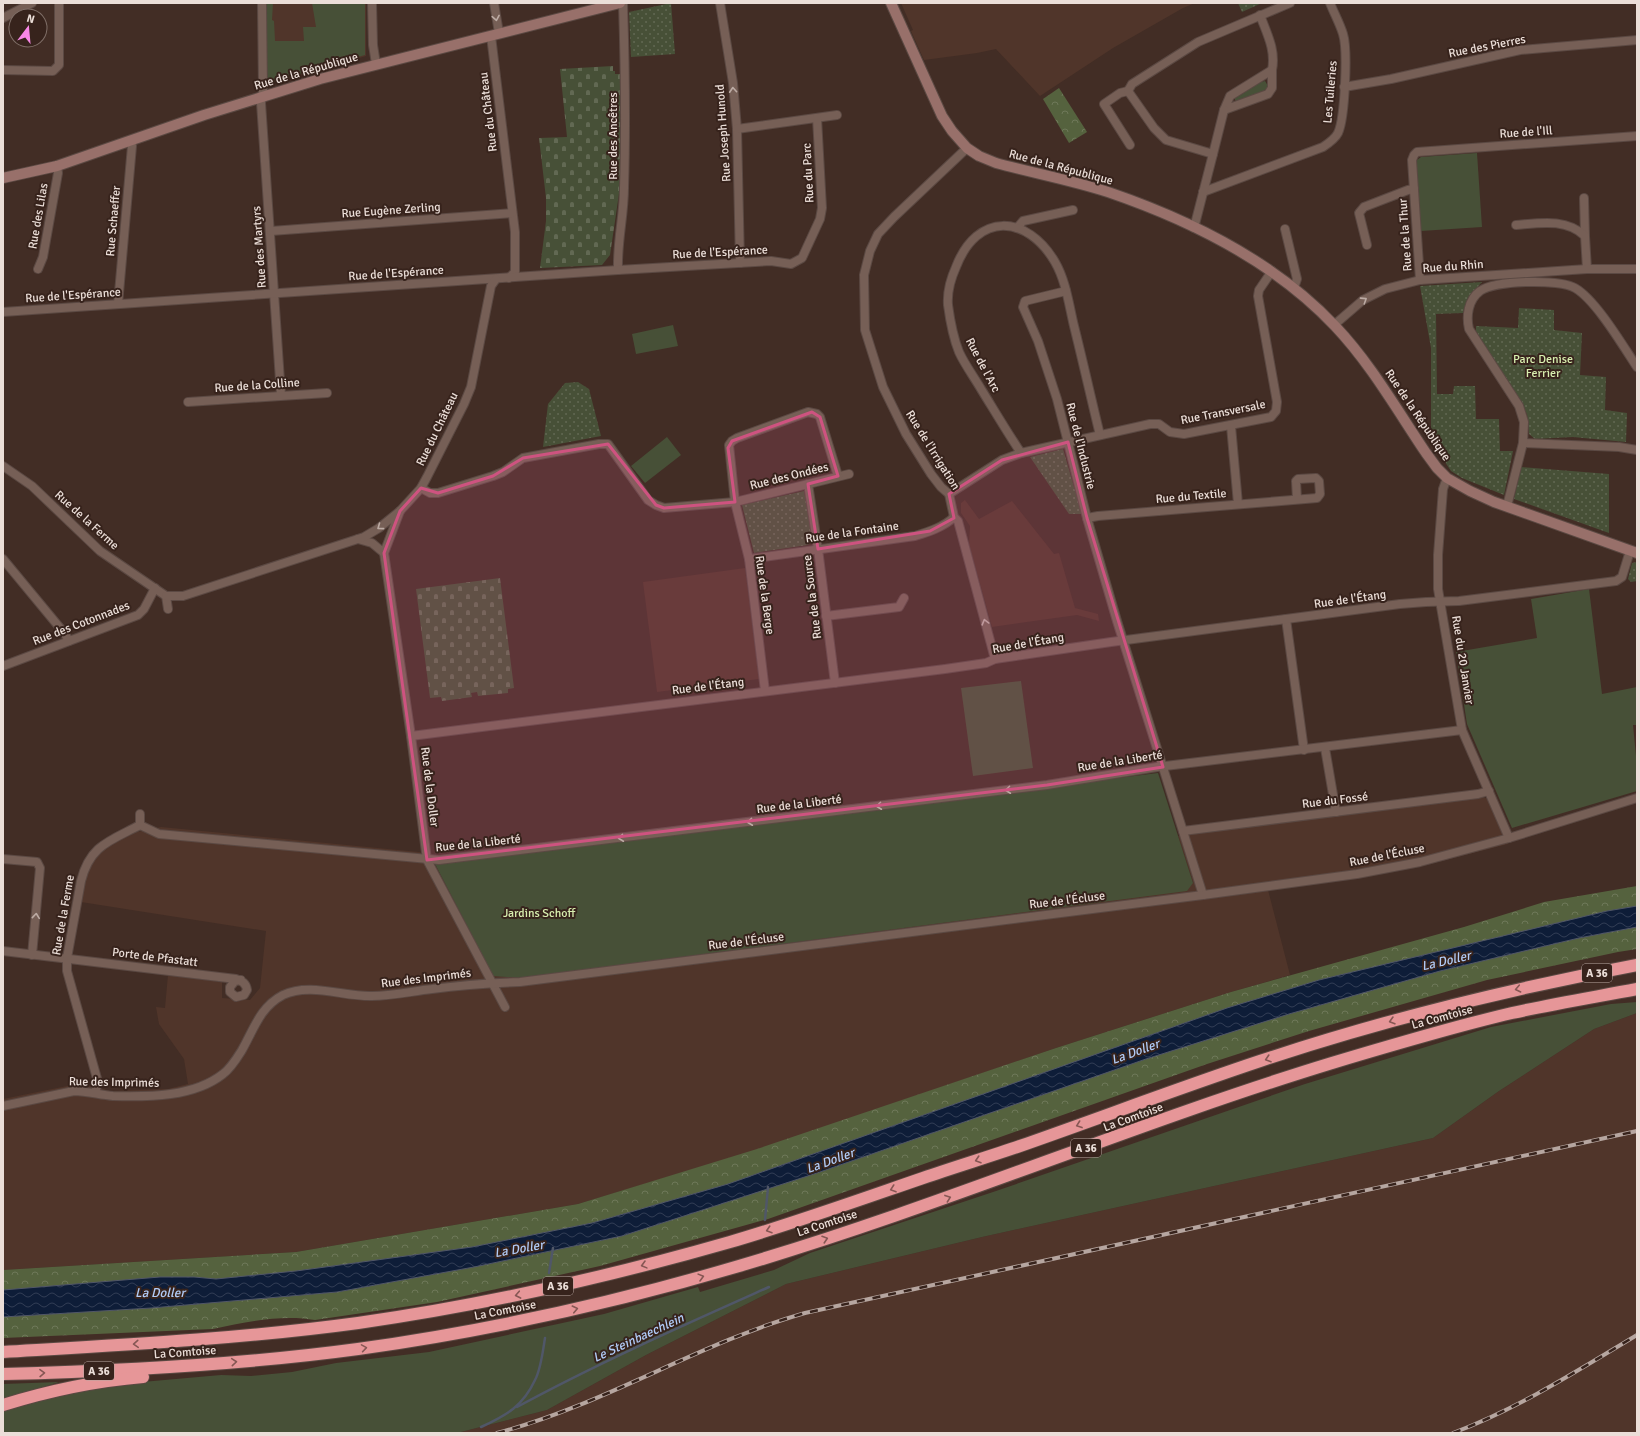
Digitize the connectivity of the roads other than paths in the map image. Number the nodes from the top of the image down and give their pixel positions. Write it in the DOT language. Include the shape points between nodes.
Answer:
graph roads {
  1 [pos="32,3"];
  2 [pos="59,3"];
  3 [pos="262,3"];
  4 [pos="372,3"];
  5 [pos="494,3"];
  6 [pos="622,3"];
  7 [pos="720,3"];
  8 [pos="891,3"];
  9 [pos="1290,3"];
  10 [pos="1330,3"];
  11 [pos="1260,15"];
  12 [pos="3,18"];
  13 [pos="495,34"];
  14 [pos="1637,40"];
  15 [pos="376,64"];
  16 [pos="3,70"];
  17 [pos="1272,70"];
  18 [pos="1344,87"];
  19 [pos="1128,91"];
  20 [pos="263,97"];
  21 [pos="1224,110"];
  22 [pos="837,115"];
  23 [pos="816,118"];
  24 [pos="737,129"];
  25 [pos="1637,136"];
  26 [pos="131,140"];
  27 [pos="1130,145"];
  28 [pos="967,148"];
  29 [pos="1417,152"];
  30 [pos="1212,154"];
  31 [pos="57,166"];
  32 [pos="3,178"];
  33 [pos="1414,190"];
  34 [pos="1203,192"];
  35 [pos="1584,198"];
  36 [pos="1073,210"];
  37 [pos="512,213"];
  38 [pos="1516,225"];
  39 [pos="1017,228"];
  40 [pos="1194,228"];
  41 [pos="1285,229"];
  42 [pos="271,231"];
  43 [pos="1585,236"];
  44 [pos="1367,245"];
  45 [pos="740,263"];
  46 [pos="791,264"];
  47 [pos="38,269"];
  48 [pos="1587,269"];
  49 [pos="1637,269"];
  50 [pos="618,270"];
  51 [pos="1272,272"];
  52 [pos="509,278"];
  53 [pos="496,279"];
  54 [pos="1420,280"];
  55 [pos="1294,288"];
  56 [pos="1066,291"];
  57 [pos="275,293"];
  58 [pos="118,304"];
  59 [pos="3,312"];
  60 [pos="1334,325"];
  61 [pos="1637,367"];
  62 [pos="327,393"];
  63 [pos="281,395"];
  64 [pos="188,402"];
  65 [pos="1230,426"];
  66 [pos="1100,435"];
  67 [pos="1068,442"];
  68 [pos="1523,443"];
  69 [pos="1637,450"];
  70 [pos="1020,453"];
  71 [pos="3,466"];
  72 [pos="849,474"];
  73 [pos="838,476"];
  74 [pos="1447,478"];
  75 [pos="808,484"];
  76 [pos="421,488"];
  77 [pos="949,494"];
  78 [pos="1297,499"];
  79 [pos="735,502"];
  80 [pos="1238,504"];
  81 [pos="1507,506"];
  82 [pos="400,511"];
  83 [pos="954,517"];
  84 [pos="1087,518"];
  85 [pos="357,539"];
  86 [pos="818,549"];
  87 [pos="1634,552"];
  88 [pos="384,553"];
  89 [pos="3,559"];
  90 [pos="749,559"];
  91 [pos="155,588"];
  92 [pos="166,596"];
  93 [pos="904,598"];
  94 [pos="1441,602"];
  95 [pos="168,609"];
  96 [pos="826,616"];
  97 [pos="1286,619"];
  98 [pos="1124,640"];
  99 [pos="69,641"];
  100 [pos="995,659"];
  101 [pos="3,666"];
  102 [pos="835,683"];
  103 [pos="765,691"];
  104 [pos="1462,730"];
  105 [pos="411,736"];
  106 [pos="1326,748"];
  107 [pos="1304,750"];
  108 [pos="1163,767"];
  109 [pos="1489,791"];
  110 [pos="1637,798"];
  111 [pos="1336,812"];
  112 [pos="140,814"];
  113 [pos="140,825"];
  114 [pos="1183,831"];
  115 [pos="1509,838"];
  116 [pos="3,859"];
  117 [pos="427,860"];
  118 [pos="1203,895"];
  119 [pos="3,951"];
  120 [pos="32,955"];
  121 [pos="67,958"];
  122 [pos="1637,965"];
  123 [pos="241,980"];
  124 [pos="492,983"];
  125 [pos="1637,989"];
  126 [pos="505,1006"];
  127 [pos="95,1093"];
  128 [pos="3,1106"];
  129 [pos="3,1352"];
  130 [pos="196,1366"];
  131 [pos="3,1374"];
  132 [pos="3,1405"];
  1 -- 12 [label="street"];
  2 -- 16 [label="street" via="59,65 53,71"];
  3 -- 20 [label="street, Rue des Martyrs"];
  4 -- 15 [label="street"];
  5 -- 13 [label="street, Rue du Château, one-way"];
  6 -- 13 [label="main road, Rue de la République"];
  6 -- 50 [label="street, Rue des Ancêtres" via="625,48 625,178 617,248"];
  24 -- 7 [label="street, Rue Joseph Hunold, one-way" via="733,83"];
  8 -- 28 [label="main road, Rue de la République" via="942,116 958,140"];
  9 -- 11 [label="street"];
  10 -- 18 [label="street, Les Tuileries" via="1344,35"];
  11 -- 17 [label="street" via="1273,49"];
  11 -- 19 [label="street" via="1198,42 1132,84"];
  13 -- 15 [label="main road, Rue de la République"];
  13 -- 37 [label="street, Rue du Château"];
  14 -- 18 [label="street, Rue des Pierres" via="1520,50 1392,79"];
  15 -- 20 [label="main road, Rue de la République"];
  17 -- 21 [label="street" via="1230,96"];
  17 -- 21 [label="street" via="1272,88 1268,94"];
  18 -- 34 [label="street, Les Tuileries" via="1341,126 1331,142"];
  19 -- 27 [label="street" via="1104,104"];
  19 -- 30 [label="street" via="1154,128 1166,140"];
  20 -- 26 [label="main road, Rue de la République"];
  20 -- 42 [label="street, Rue des Martyrs" via="261,103"];
  21 -- 30 [label="street"];
  22 -- 23 [label="street"];
  23 -- 24 [label="street"];
  23 -- 46 [label="street, Rue du Parc" via="822,208 820,219 802,258"];
  24 -- 45 [label="street, Rue Joseph Hunold"];
  25 -- 29 [label="street, Rue de l'Ill"];
  26 -- 31 [label="main road, Rue de la République"];
  26 -- 58 [label="street, Rue Schaeffer"];
  28 -- 40 [label="main road, Rue de la République" via="996,163 1107,192"];
  28 -- 77 [label="street, Rue de l'Irrigation" via="878,234 870,251 864,275 865,330 883,387 910,441 931,474"];
  29 -- 33 [label="street, Rue de la Thur" via="1412,160"];
  30 -- 34 [label="street"];
  31 -- 32 [label="main road, Rue de la République"];
  31 -- 47 [label="street, Rue des Lilas" via="58,173 43,258"];
  33 -- 44 [label="street, Rue de la Thur" via="1364,207 1360,213"];
  33 -- 54 [label="street, Rue de la Thur"];
  34 -- 40 [label="street"];
  35 -- 43 [label="street"];
  36 -- 39 [label="street" via="1023,221"];
  37 -- 42 [label="street, Rue Eugène Zerling"];
  37 -- 52 [label="street, Rue du Château" via="515,232 515,272"];
  38 -- 43 [label="street" via="1554,222 1578,230"];
  39 -- 56 [label="street, Rue de l'Arc" via="1032,236 1044,247 1055,262"];
  39 -- 70 [label="street, Rue de l'Arc" via="995,226 972,238 960,256 950,280 948,303 959,352"];
  40 -- 51 [label="main road, Rue de la République" via="1229,245"];
  41 -- 55 [label="street" via="1297,279"];
  42 -- 57 [label="street, Rue des Martyrs"];
  43 -- 48 [label="street"];
  45 -- 46 [label="street, Rue de l'Espérance" via="771,261"];
  45 -- 50 [label="street, Rue de l'Espérance"];
  48 -- 49 [label="street, Rue du Rhin"];
  48 -- 54 [label="street, Rue du Rhin"];
  50 -- 52 [label="street, Rue de l'Espérance"];
  51 -- 55 [label="main road, Rue de la République"];
  51 -- 65 [label="street, Rue Transversale" via="1259,290 1258,296 1277,402 1276,410 1272,417"];
  52 -- 53 [label="street, Rue de l'Espérance"];
  53 -- 57 [label="street, Rue de l'Espérance"];
  53 -- 76 [label="street, Rue du Château" via="491,286 468,393"];
  60 -- 54 [label="street, Rue du Rhin, one-way" via="1364,300 1385,289"];
  55 -- 60 [label="main road, Rue de la République"];
  56 -- 66 [label="street, Rue de l'Arc"];
  56 -- 67 [label="street, Rue de l'Industrie" via="1025,301 1023,307 1057,399"];
  57 -- 58 [label="street, Rue de l'Espérance"];
  57 -- 63 [label="street, Rue des Martyrs"];
  58 -- 59 [label="street, Rue de l'Espérance"];
  60 -- 74 [label="main road, Rue de la République" via="1366,363 1426,453"];
  61 -- 68 [label="street" via="1590,300 1575,288 1553,282 1523,282 1489,286 1479,292 1470,304 1467,317 1469,329 1519,406 1524,422"];
  62 -- 63 [label="street, Rue de la Colline"];
  63 -- 64 [label="street, Rue de la Colline"];
  65 -- 66 [label="street, Rue Transversale" via="1184,434 1170,432 1158,424 1150,424"];
  65 -- 80 [label="street"];
  66 -- 67 [label="street, Rue Transversale"];
  67 -- 70 [label="street, Rue Transversale"];
  67 -- 84 [label="street, Rue de l'Industrie"];
  68 -- 69 [label="street" via="1543,442"];
  68 -- 81 [label="street"];
  70 -- 77 [label="street, Rue Transversale" via="1002,460"];
  71 -- 91 [label="street, Rue de la Ferme" via="32,486 100,551"];
  72 -- 73 [label="street, Rue des Ondées"];
  73 -- 75 [label="street, Rue des Ondées"];
  73 -- 79 [label="street, Rue de la Berge" via="820,418 817,414 808,412 732,441 728,448"];
  74 -- 81 [label="main road, Rue de la République" via="1470,491"];
  74 -- 94 [label="street, Rue du 20 Janvier" via="1443,489 1438,554 1438,589"];
  75 -- 79 [label="street, Rue des Ondées"];
  75 -- 86 [label="street, Rue de la Source"];
  76 -- 79 [label="street, Rue des Ondées" via="430,493 438,492 494,476 523,458 608,444 648,500 656,505 664,508"];
  76 -- 82 [label="street, Rue du Château"];
  77 -- 83 [label="street, Rue de l'Irrigation"];
  78 -- 80 [label="street, Rue du Textile"];
  79 -- 90 [label="street, Rue de la Berge"];
  80 -- 84 [label="street, Rue du Textile"];
  81 -- 87 [label="main road, Rue de la République"];
  82 -- 85 [label="street, Rue du Château, one-way" via="379,528"];
  82 -- 88 [label="street, Rue du Château"];
  83 -- 86 [label="street, Rue de la Fontaine" via="930,531 915,536"];
  100 -- 83 [label="street, Rue de l'Irrigation, one-way" via="958,521"];
  84 -- 98 [label="street, Rue de l'Industrie"];
  85 -- 88 [label="street" via="372,543"];
  85 -- 92 [label="street, Rue du Château" via="184,596"];
  86 -- 90 [label="street, Rue de la Fontaine"];
  86 -- 96 [label="street, Rue de la Source"];
  87 -- 94 [label="street, Rue de l'Étang" via="1622,577 1616,581"];
  88 -- 105 [label="street, Rue de la Doller"];
  89 -- 99 [label="street"];
  90 -- 103 [label="street, Rue de la Berge"];
  91 -- 92 [label="street, Rue de la Ferme"];
  91 -- 99 [label="street, Rue des Cotonnades" via="138,615"];
  92 -- 95 [label="street"];
  93 -- 96 [label="street" via="899,607"];
  94 -- 97 [label="street, Rue de l'Étang" via="1400,604"];
  94 -- 104 [label="street, Rue du 20 Janvier"];
  96 -- 102 [label="street, Rue de la Source"];
  97 -- 98 [label="street, Rue de l'Étang"];
  97 -- 107 [label="street"];
  98 -- 100 [label="street, Rue de l'Étang"];
  98 -- 108 [label="street, Rue de l'Industrie"];
  99 -- 101 [label="street, Rue des Cotonnades"];
  100 -- 102 [label="street, Rue de l'Étang" via="986,663"];
  102 -- 103 [label="street, Rue de l'Étang"];
  103 -- 105 [label="street, Rue de l'Étang"];
  104 -- 106 [label="street, Rue de la Liberté"];
  104 -- 109 [label="street, Rue du 20 Janvier"];
  105 -- 117 [label="street, Rue de la Doller"];
  106 -- 107 [label="street, Rue de la Liberté"];
  106 -- 111 [label="street"];
  107 -- 108 [label="street, Rue de la Liberté"];
  108 -- 114 [label="street, Rue de l'Industrie"];
  108 -- 117 [label="street, Rue de la Liberté, one-way" via="1047,785"];
  109 -- 111 [label="street, Rue du Fossé"];
  109 -- 115 [label="street, Rue du 20 Janvier"];
  110 -- 115 [label="street, Rue de l'Écluse"];
  111 -- 114 [label="street, Rue du Fossé"];
  112 -- 113 [label="street"];
  113 -- 117 [label="street, Rue de la Liberté" via="159,834"];
  113 -- 121 [label="street, Rue de la Ferme" via="100,846 88,860 81,881"];
  114 -- 118 [label="street, Rue de l'Industrie"];
  115 -- 118 [label="street, Rue de l'Écluse" via="1420,862 1373,871"];
  120 -- 116 [label="street, one-way" via="40,868 37,862"];
  117 -- 124 [label="street, Rue de la Doller"];
  118 -- 124 [label="street, Rue de l'Écluse" via="520,982"];
  119 -- 120 [label="street, Porte de Pfastatt"];
  120 -- 121 [label="street, Porte de Pfastatt"];
  121 -- 123 [label="street, Porte de Pfastatt"];
  121 -- 127 [label="street, Rue de la Ferme" via="67,971 98,1082"];
  122 -- 129 [label="highway, La Comtoise / A 36, one-way" via="1500,993 1320,1042 845,1206 733,1242 609,1275 493,1300 354,1323 174,1341"];
  124 -- 126 [label="street, Rue de la Doller"];
  124 -- 127 [label="street, Rue des Imprimés" via="372,996 296,991 283,995 263,1011 237,1059 223,1074 201,1086 179,1093 155,1095 112,1096"];
  130 -- 125 [label="highway, La Comtoise / A 36, one-way" via="283,1358 416,1340 609,1301 739,1266 849,1231 1335,1062 1508,1014"];
  127 -- 128 [label="street, Rue des Imprimés" via="74,1091"];
  131 -- 130 [label="highway, La Comtoise / A 36, one-way"];
  130 -- 132 [label="highway" via="156,1376 62,1389"];
}
